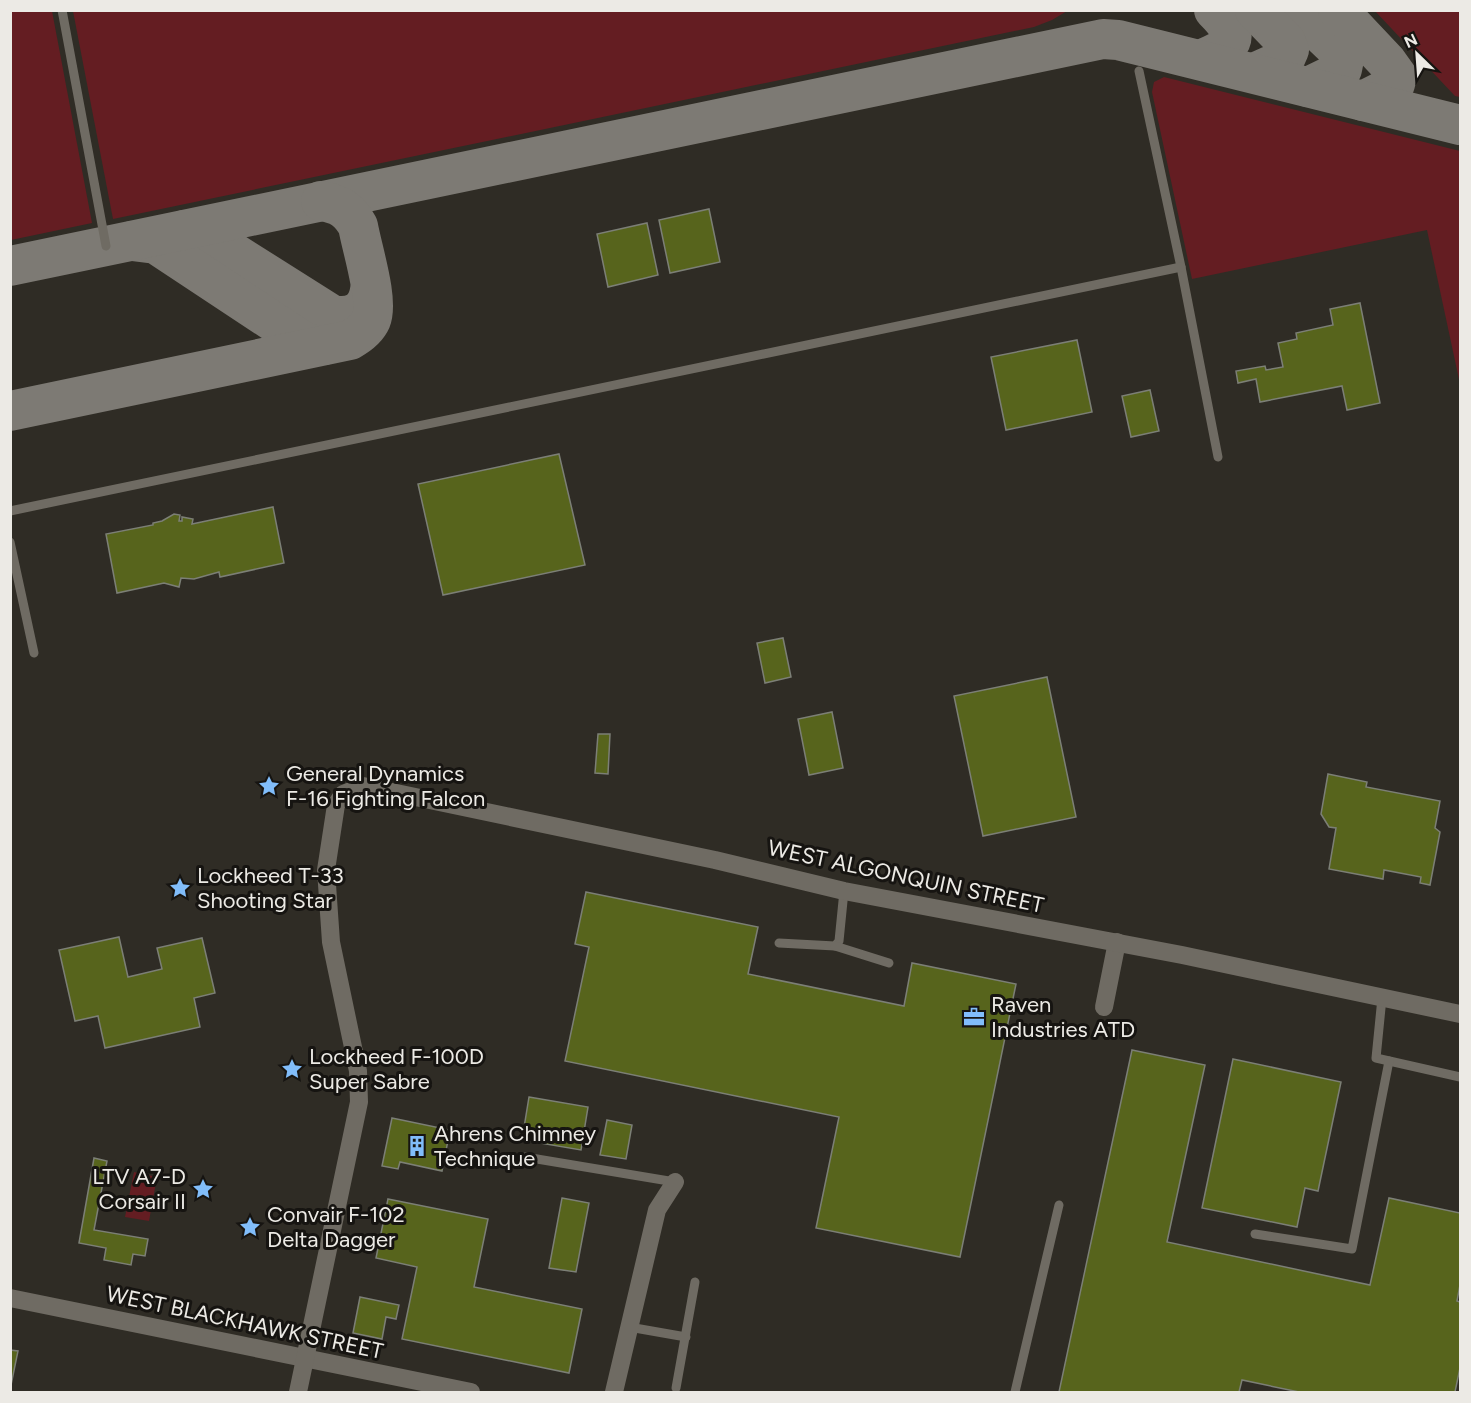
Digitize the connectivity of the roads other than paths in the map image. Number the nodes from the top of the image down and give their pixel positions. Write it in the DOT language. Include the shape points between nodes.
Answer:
graph roads {
  1 [pos="62,10"];
  2 [pos="1139,72"];
  3 [pos="106,246"];
  4 [pos="1181,267"];
  5 [pos="1218,457"];
  6 [pos="10,511"];
  7 [pos="10,542"];
  8 [pos="34,653"];
  9 [pos="844,891"];
  10 [pos="1117,942"];
  11 [pos="779,943"];
  12 [pos="835,946"];
  13 [pos="889,963"];
  14 [pos="1382,998"];
  15 [pos="1104,1007"];
  16 [pos="1461,1014"];
  17 [pos="1389,1061"];
  18 [pos="1461,1077"];
  19 [pos="525,1157"];
  20 [pos="675,1182"];
  21 [pos="1059,1205"];
  22 [pos="1255,1234"];
  23 [pos="695,1282"];
  24 [pos="10,1298"];
  25 [pos="629,1327"];
  26 [pos="686,1337"];
  27 [pos="305,1358"];
  28 [pos="676,1388"];
  29 [pos="298,1392"];
  30 [pos="471,1392"];
  31 [pos="614,1392"];
  32 [pos="1015,1392"];
  1 -- 3 [label="lane"];
  2 -- 4 [label="lane"];
  4 -- 5 [label="lane"];
  4 -- 6 [label="lane"];
  7 -- 8 [label="lane"];
  9 -- 10 [label="street, WEST ALGONQUIN STREET"];
  9 -- 12 [label="lane" via="839,942"];
  9 -- 27 [label="street, WEST ALGONQUIN STREET" via="363,786 343,794 336,805 326,870 331,942 358,1071 359,1102"];
  10 -- 14 [label="street, WEST ALGONQUIN STREET"];
  10 -- 15 [label="street"];
  11 -- 12 [label="lane"];
  12 -- 13 [label="lane"];
  14 -- 16 [label="street, WEST ALGONQUIN STREET"];
  14 -- 17 [label="lane" via="1376,1058"];
  17 -- 18 [label="lane"];
  17 -- 22 [label="lane" via="1352,1249"];
  19 -- 20 [label="lane"];
  20 -- 25 [label="street" via="657,1210"];
  21 -- 32 [label="lane"];
  23 -- 26 [label="lane"];
  24 -- 27 [label="street, WEST BLACKHAWK STREET"];
  25 -- 26 [label="lane"];
  25 -- 31 [label="street"];
  26 -- 28 [label="lane"];
  27 -- 29 [label="street"];
  27 -- 30 [label="street, WEST BLACKHAWK STREET"];
}
